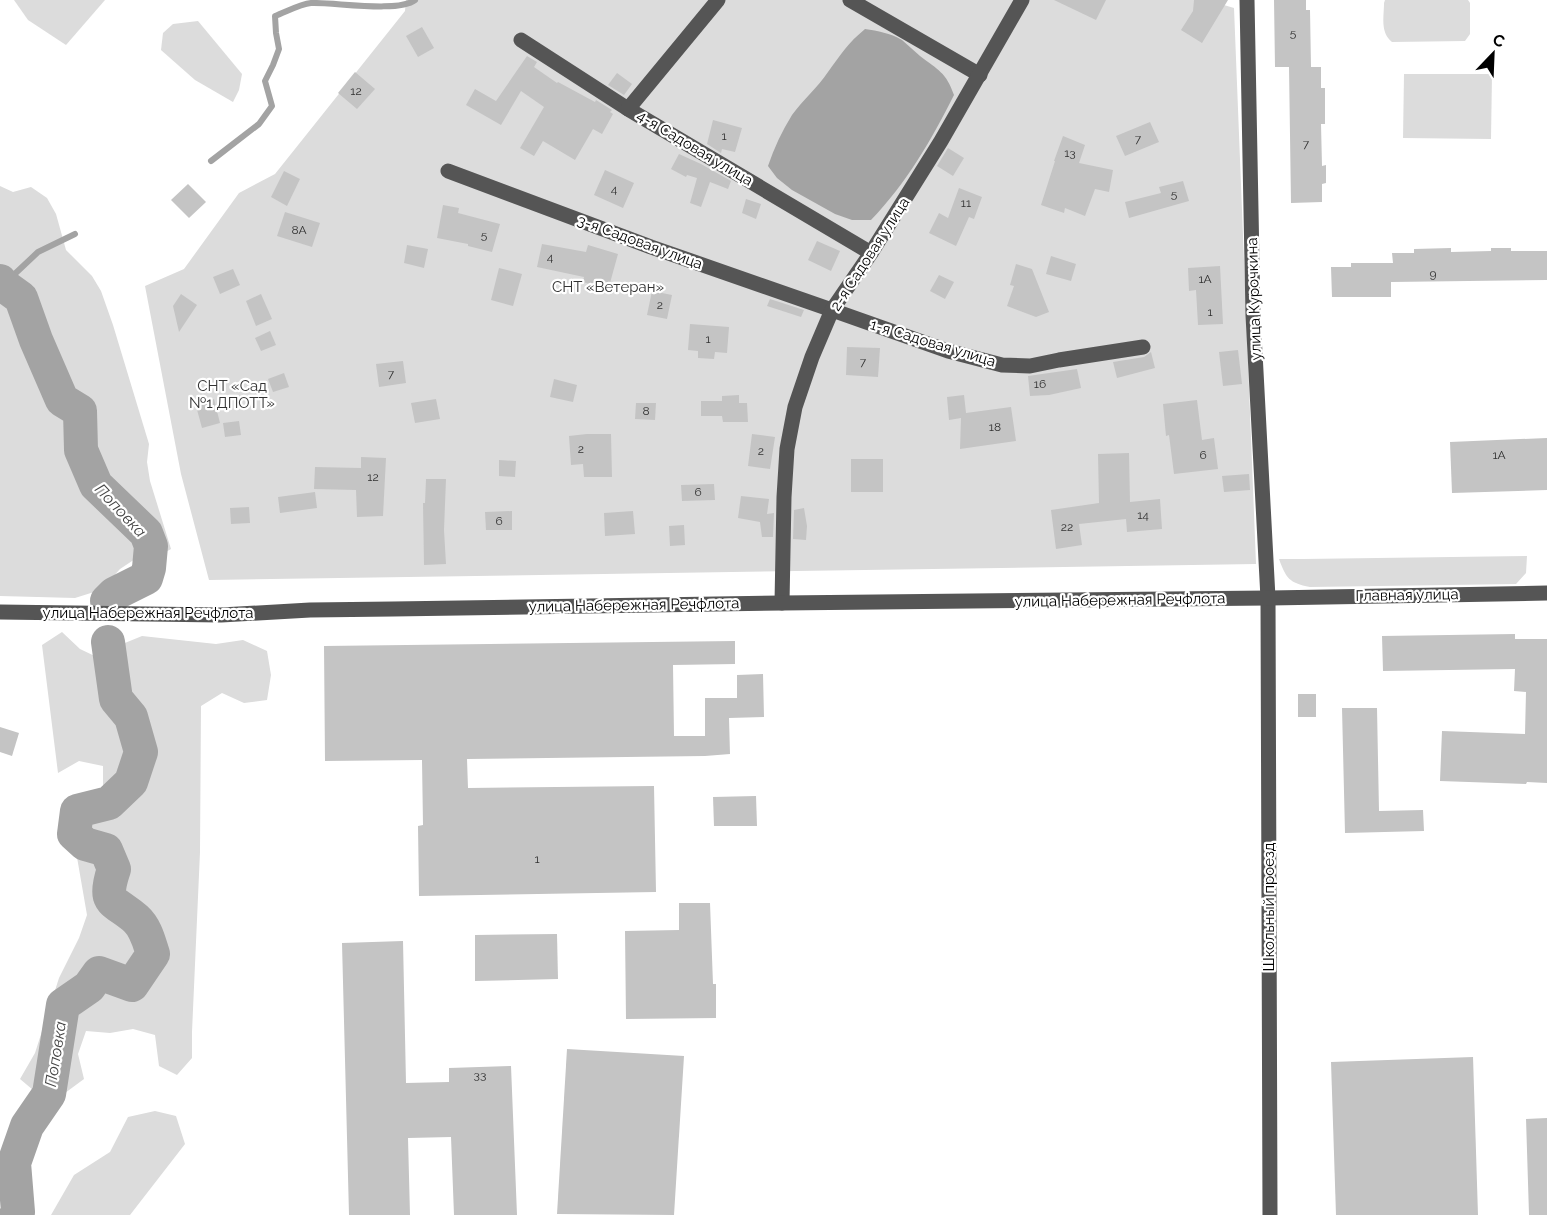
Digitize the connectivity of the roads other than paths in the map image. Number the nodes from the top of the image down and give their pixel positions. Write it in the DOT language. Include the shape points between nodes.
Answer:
graph roads {
  1 [pos="718,0"];
  2 [pos="850,0"];
  3 [pos="1022,0"];
  4 [pos="1247,0"];
  5 [pos="521,40"];
  6 [pos="980,75"];
  7 [pos="628,109"];
  8 [pos="448,171"];
  9 [pos="871,252"];
  10 [pos="832,310"];
  11 [pos="1143,347"];
  12 [pos="1547,593"];
  13 [pos="1268,598"];
  14 [pos="782,603"];
  15 [pos="0,612"];
  16 [pos="1270,1215"];
  1 -- 7 [label="street"];
  2 -- 6 [label="street"];
  3 -- 6 [label="street, 2-я Садовая улица"];
  4 -- 13 [label="street, улица Курочкина" via="1253,315"];
  5 -- 7 [label="street, 4-я Садовая улица"];
  6 -- 9 [label="street, 2-я Садовая улица"];
  7 -- 9 [label="street, 4-я Садовая улица"];
  8 -- 10 [label="street, 3-я Садовая улица"];
  9 -- 10 [label="street, 2-я Садовая улица"];
  10 -- 11 [label="street, 1-я Садовая улица" via="948,351 1002,365 1030,366"];
  10 -- 14 [label="street, 2-я Садовая улица" via="795,407 787,449"];
  12 -- 13 [label="street, Главная улица"];
  13 -- 14 [label="street, улица Набережная Речфлота"];
  13 -- 16 [label="street, Школьный проезд"];
  14 -- 15 [label="street, улица Набережная Речфлота" via="310,610 221,615"];
}
